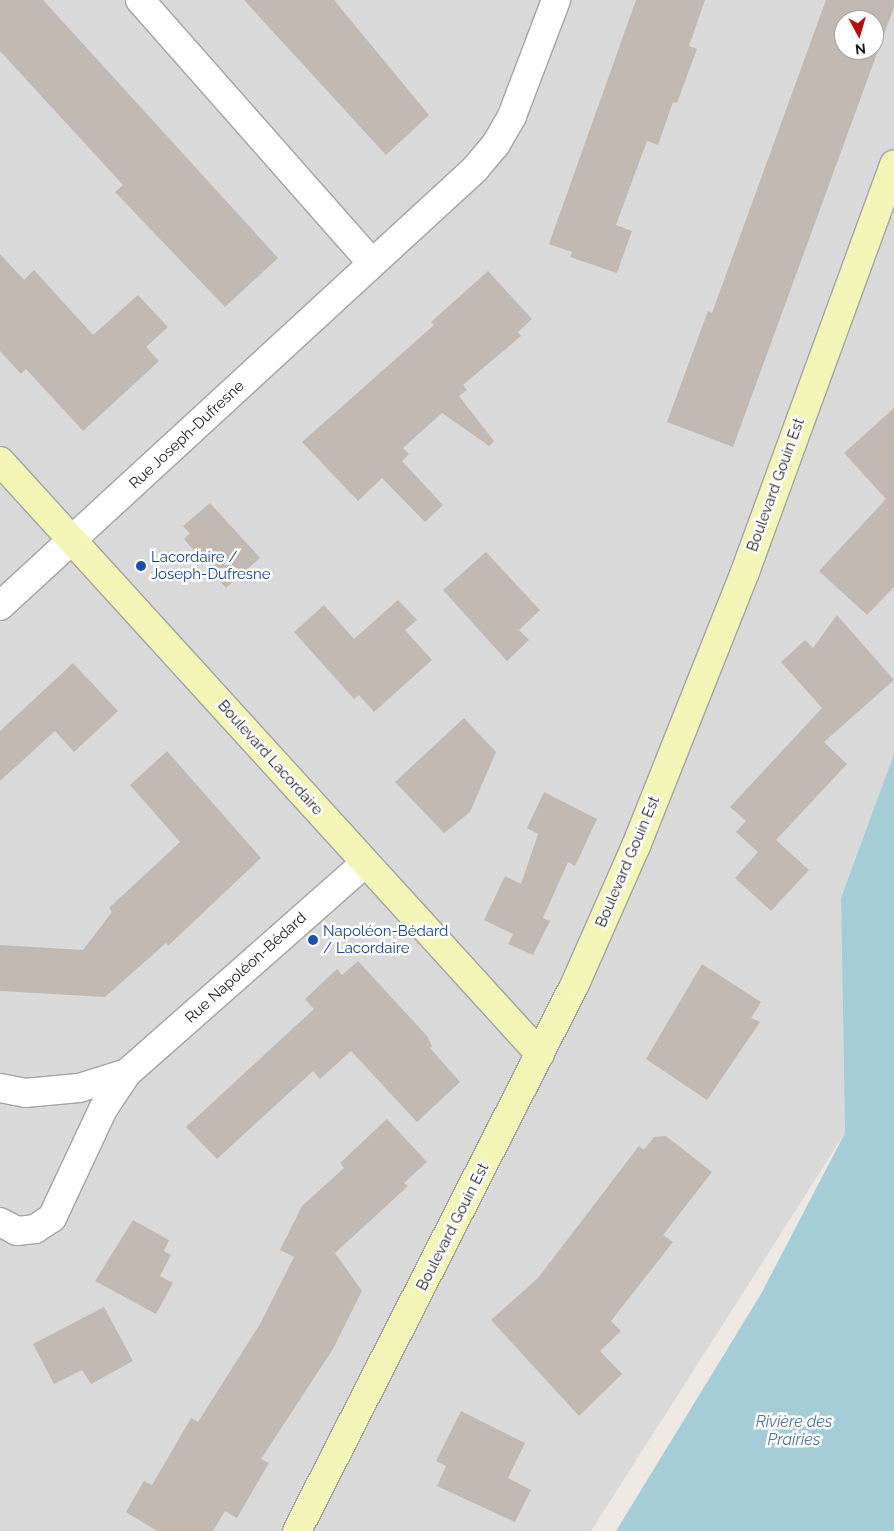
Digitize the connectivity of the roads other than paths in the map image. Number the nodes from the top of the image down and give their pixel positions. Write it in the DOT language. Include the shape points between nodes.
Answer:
graph roads {
  1 [pos="140,0"];
  2 [pos="556,0"];
  3 [pos="894,164"];
  4 [pos="372,263"];
  5 [pos="0,461"];
  6 [pos="72,539"];
  7 [pos="0,606"];
  8 [pos="365,863"];
  9 [pos="540,1054"];
  10 [pos="127,1073"];
  11 [pos="0,1088"];
  12 [pos="0,1222"];
  13 [pos="297,1531"];
  1 -- 4 [label="street"];
  2 -- 4 [label="street, Rue Joseph-Dufresne" via="512,116 496,144 475,169"];
  3 -- 9 [label="street, Boulevard Gouin Est" via="744,572 636,846"];
  4 -- 6 [label="street, Rue Joseph-Dufresne"];
  5 -- 6 [label="street, Boulevard Lacordaire"];
  6 -- 7 [label="street, Rue Joseph-Dufresne"];
  6 -- 8 [label="street, Boulevard Lacordaire"];
  8 -- 9 [label="street, Boulevard Lacordaire"];
  8 -- 10 [label="street, Rue Napoléon-Bédard"];
  9 -- 13 [label="street, Boulevard Gouin Est"];
  10 -- 11 [label="street" via="79,1088 25,1093"];
  10 -- 12 [label="street" via="103,1109 52,1218 35,1229 17,1231"];
}
